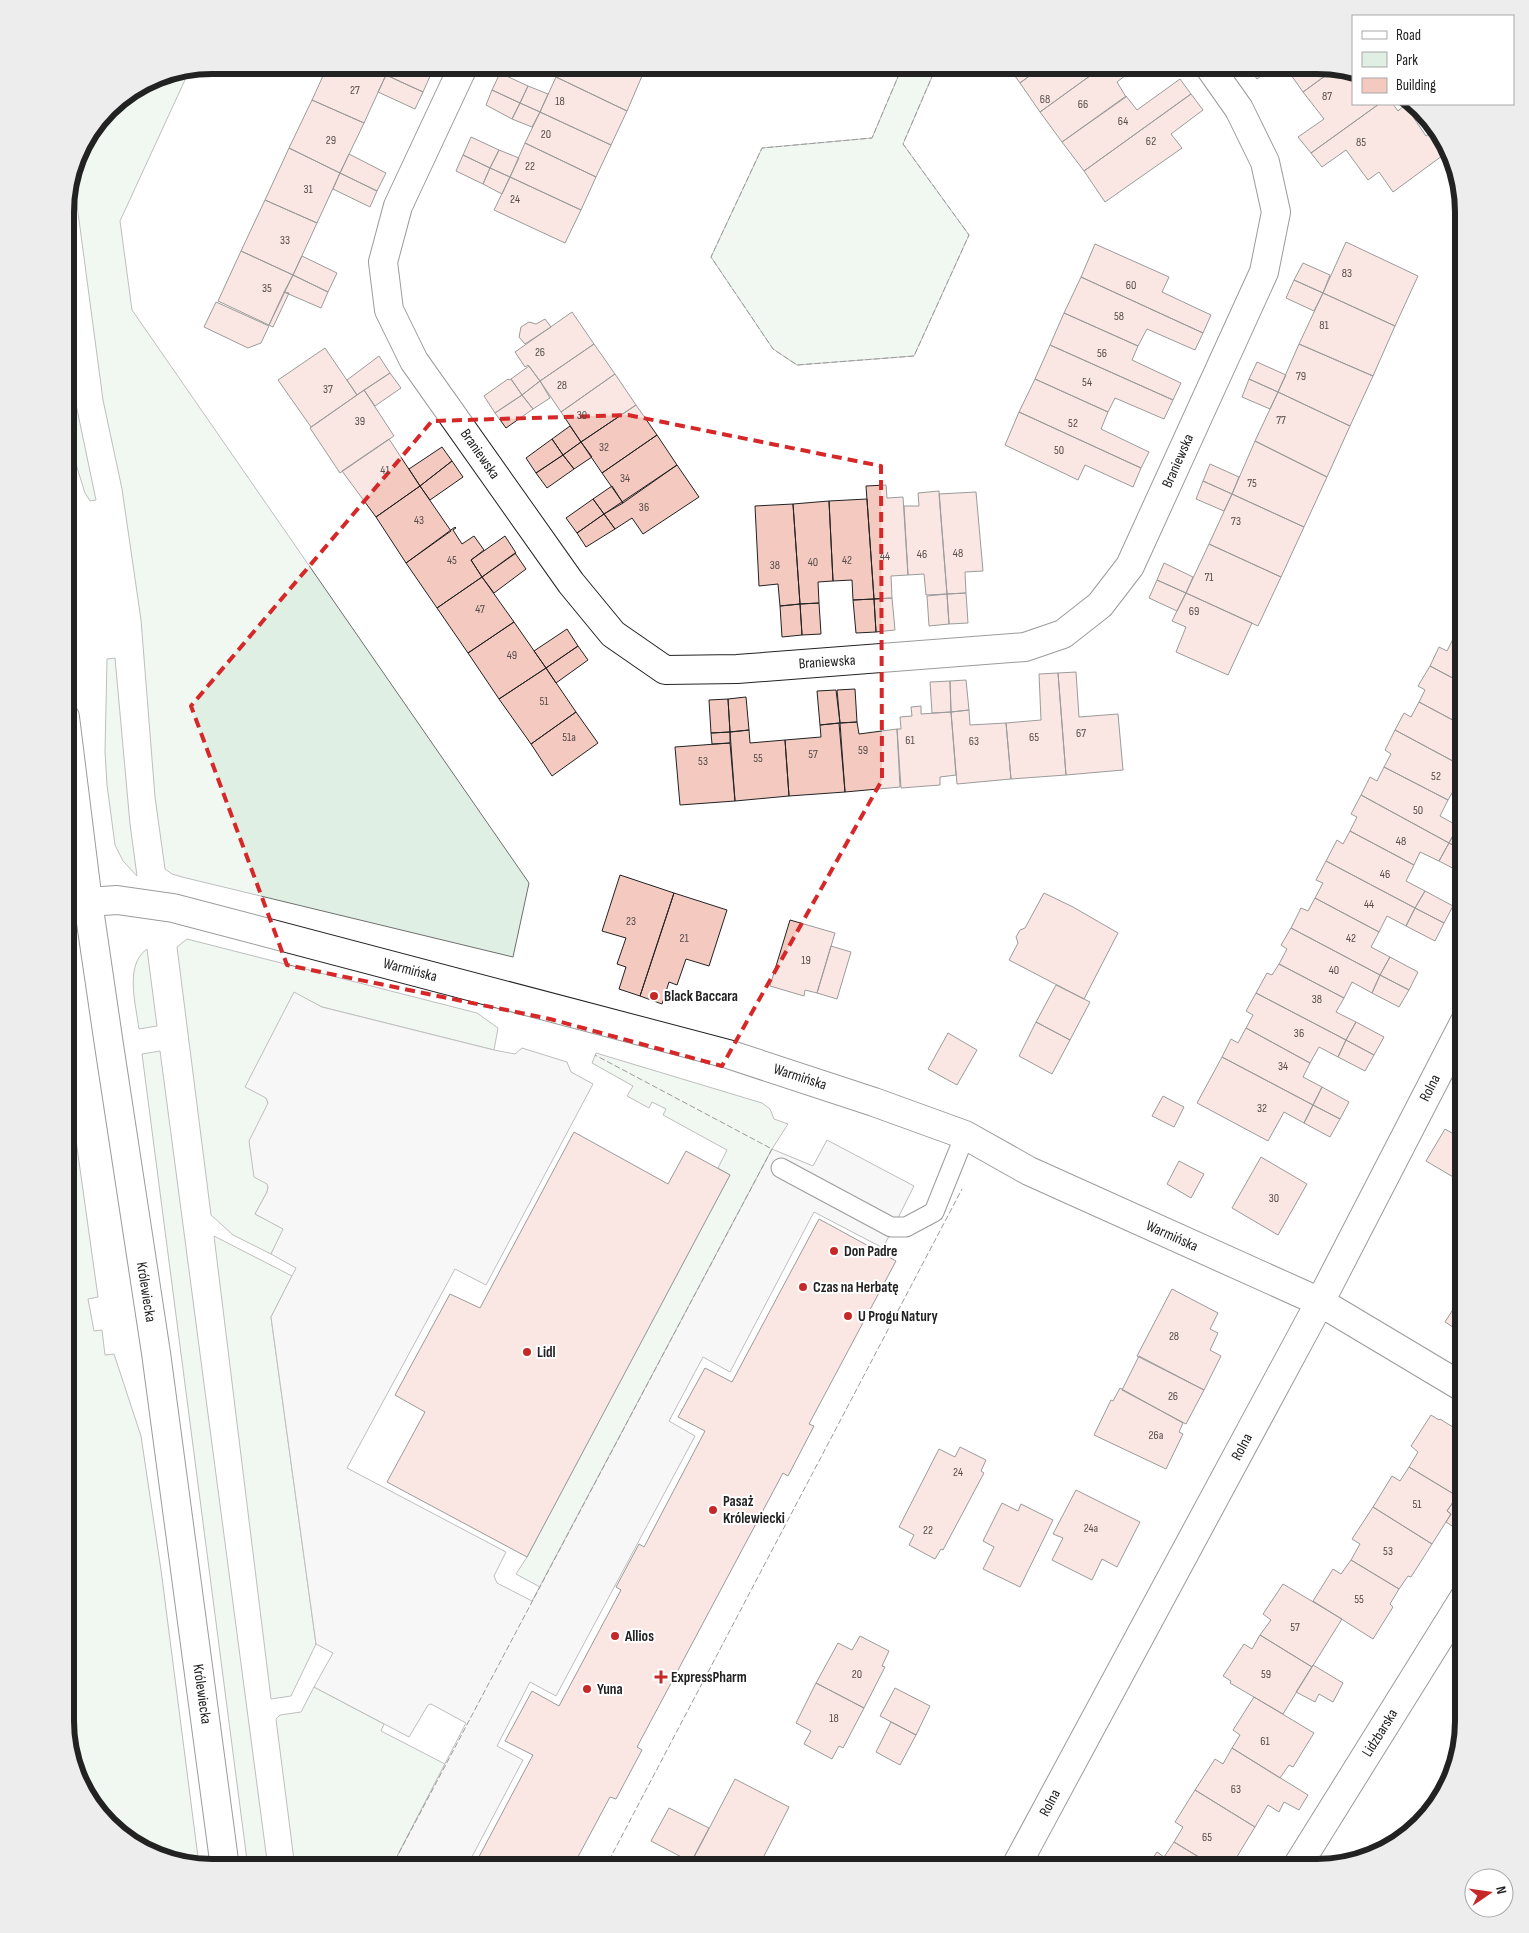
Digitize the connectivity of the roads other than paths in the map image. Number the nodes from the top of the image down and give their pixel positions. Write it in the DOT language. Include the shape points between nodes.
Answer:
graph roads {
  1 [pos="460,74"];
  2 [pos="1214,74"];
  3 [pos="74,789"];
  4 [pos="88,902"];
  5 [pos="1455,1040"];
  6 [pos="965,1135"];
  7 [pos="781,1168"];
  8 [pos="1320,1302"];
  9 [pos="1455,1383"];
  10 [pos="1455,1612"];
  11 [pos="224,1859"];
  12 [pos="1020,1859"];
  13 [pos="1302,1859"];
  1 -- 2 [label="street, Braniewska" via="398,206 383,262 389,310 414,360 571,583 613,634 665,670 737,669 1024,647 1063,634 1100,605 1130,566 1264,272 1276,212 1265,162 1239,109"];
  3 -- 4 [label="street, Królewiecka"];
  4 -- 6 [label="street, Warmińska" via="117,900 173,908 511,996 728,1054"];
  4 -- 11 [label="street, Królewiecka" via="156,1353"];
  5 -- 8 [label="street, Rolna"];
  6 -- 7 [label="lane" via="934,1212 906,1227 891,1227"];
  6 -- 8 [label="street, Warmińska" via="1029,1171"];
  8 -- 9 [label="street, Warmińska"];
  8 -- 12 [label="street, Rolna"];
  10 -- 13 [label="street, Lidzbarska"];
}
